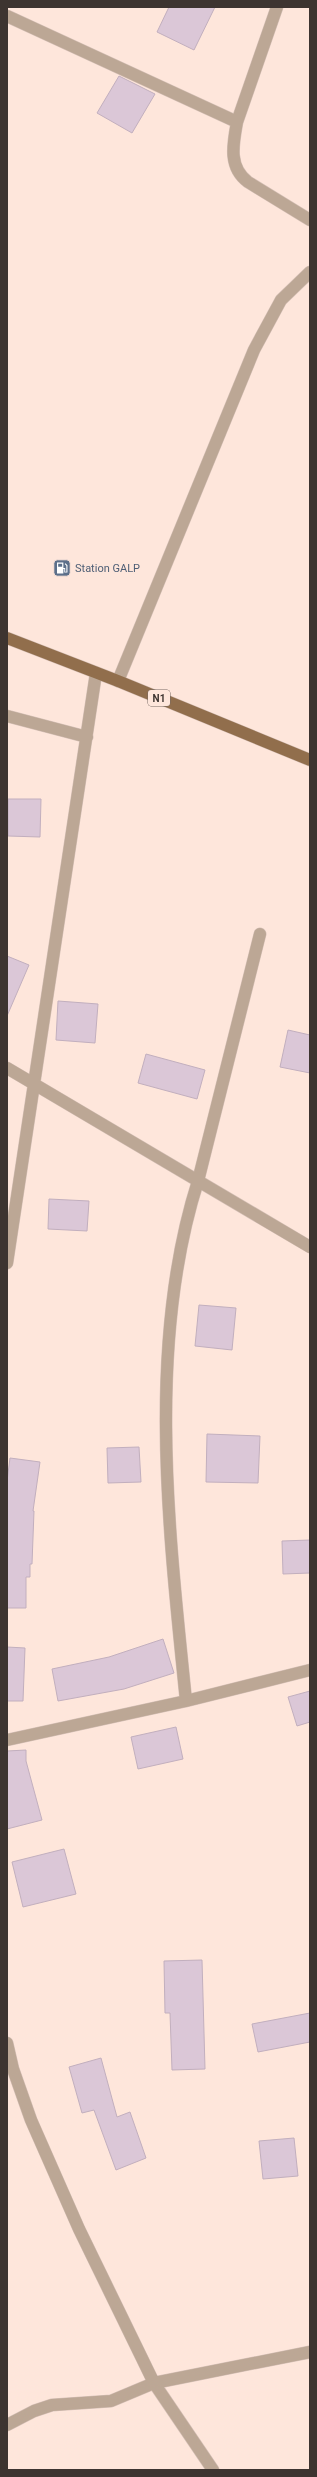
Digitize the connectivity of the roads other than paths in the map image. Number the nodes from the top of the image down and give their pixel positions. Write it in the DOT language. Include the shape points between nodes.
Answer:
graph roads {
  1 [pos="277,7"];
  2 [pos="7,16"];
  3 [pos="237,122"];
  4 [pos="310,220"];
  5 [pos="310,272"];
  6 [pos="7,638"];
  7 [pos="96,673"];
  8 [pos="118,681"];
  9 [pos="7,716"];
  10 [pos="87,737"];
  11 [pos="310,760"];
  12 [pos="260,934"];
  13 [pos="7,1068"];
  14 [pos="34,1084"];
  15 [pos="198,1181"];
  16 [pos="310,1247"];
  17 [pos="7,1263"];
  18 [pos="310,1670"];
  19 [pos="186,1701"];
  20 [pos="7,1740"];
  21 [pos="7,2043"];
  22 [pos="310,2352"];
  23 [pos="154,2383"];
  24 [pos="7,2425"];
  25 [pos="213,2470"];
  1 -- 3 [label="street"];
  2 -- 3 [label="street"];
  3 -- 4 [label="street" via="234,155 235,168 240,176"];
  5 -- 8 [label="street" via="281,300 254,350"];
  6 -- 7 [label="main road, N1"];
  7 -- 8 [label="main road, N1"];
  7 -- 10 [label="street"];
  8 -- 11 [label="main road, N1"];
  9 -- 10 [label="street"];
  10 -- 14 [label="street"];
  12 -- 15 [label="street"];
  13 -- 14 [label="street"];
  14 -- 15 [label="street"];
  14 -- 17 [label="street"];
  15 -- 16 [label="street"];
  15 -- 19 [label="street" via="186,1220 176,1271 168,1348 170,1548"];
  18 -- 19 [label="street"];
  19 -- 20 [label="street"];
  21 -- 23 [label="street" via="13,2069 31,2120 79,2229"];
  22 -- 23 [label="street"];
  23 -- 24 [label="street" via="111,2401 52,2405"];
  23 -- 25 [label="street"];
}
